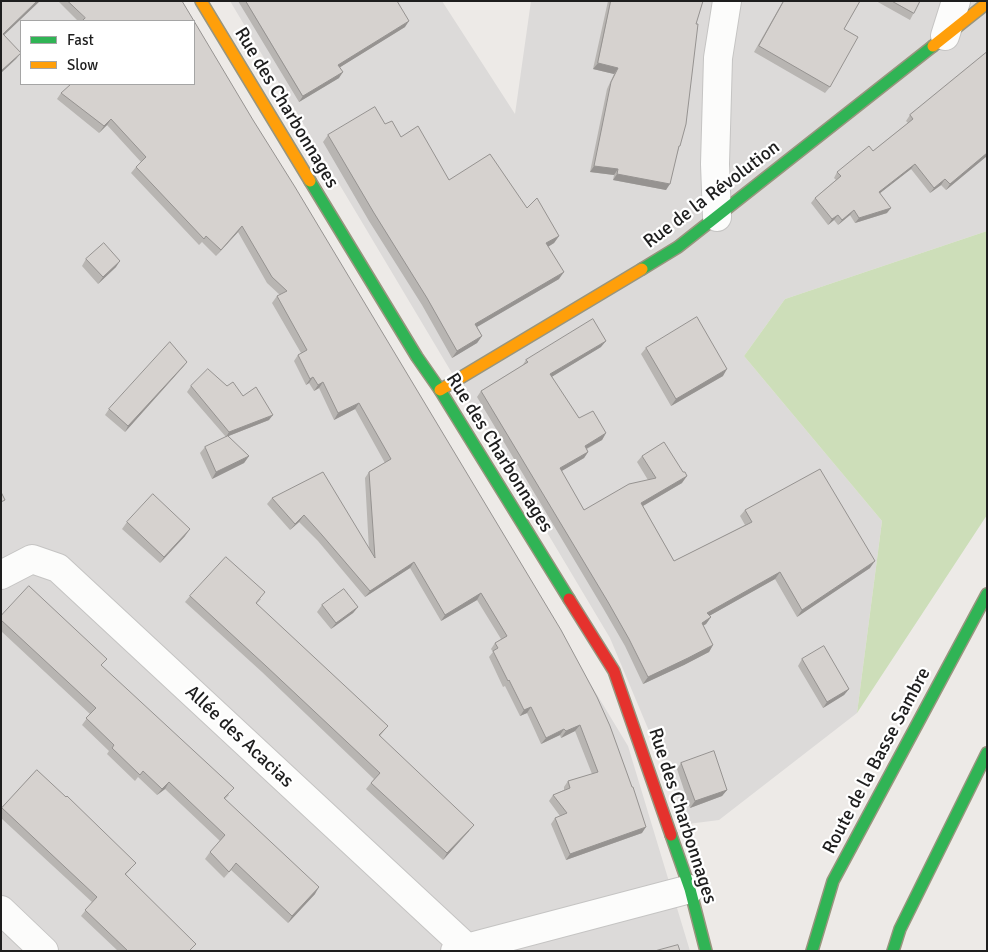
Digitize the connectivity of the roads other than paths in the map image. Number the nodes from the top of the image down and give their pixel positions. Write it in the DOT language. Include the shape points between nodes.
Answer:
graph roads {
  1 [pos="201,1"];
  2 [pos="727,1"];
  3 [pos="956,1"];
  4 [pos="987,3"];
  5 [pos="945,36"];
  6 [pos="717,217"];
  7 [pos="440,390"];
  8 [pos="1,575"];
  9 [pos="987,594"];
  10 [pos="987,753"];
  11 [pos="690,889"];
  12 [pos="1,910"];
  13 [pos="460,949"];
  14 [pos="44,951"];
  15 [pos="706,951"];
  16 [pos="812,951"];
  17 [pos="893,951"];
  1 -- 7 [label="main road, Rue des Charbonnages"];
  2 -- 6 [label="street" via="718,58"];
  3 -- 5 [label="street"];
  4 -- 5 [label="main road, Rue de la Révolution"];
  5 -- 6 [label="main road, Rue de la Révolution"];
  6 -- 7 [label="main road, Rue de la Révolution" via="678,247"];
  7 -- 11 [label="main road, Rue des Charbonnages" via="614,671"];
  8 -- 13 [label="street, Allée des Acacias" via="32,559 58,568"];
  9 -- 16 [label="main road, Route de la Basse Sambre" via="833,882"];
  10 -- 17 [label="main road" via="900,929"];
  11 -- 13 [label="street"];
  11 -- 15 [label="main road, Rue des Charbonnages"];
  12 -- 14 [label="street"];
}
